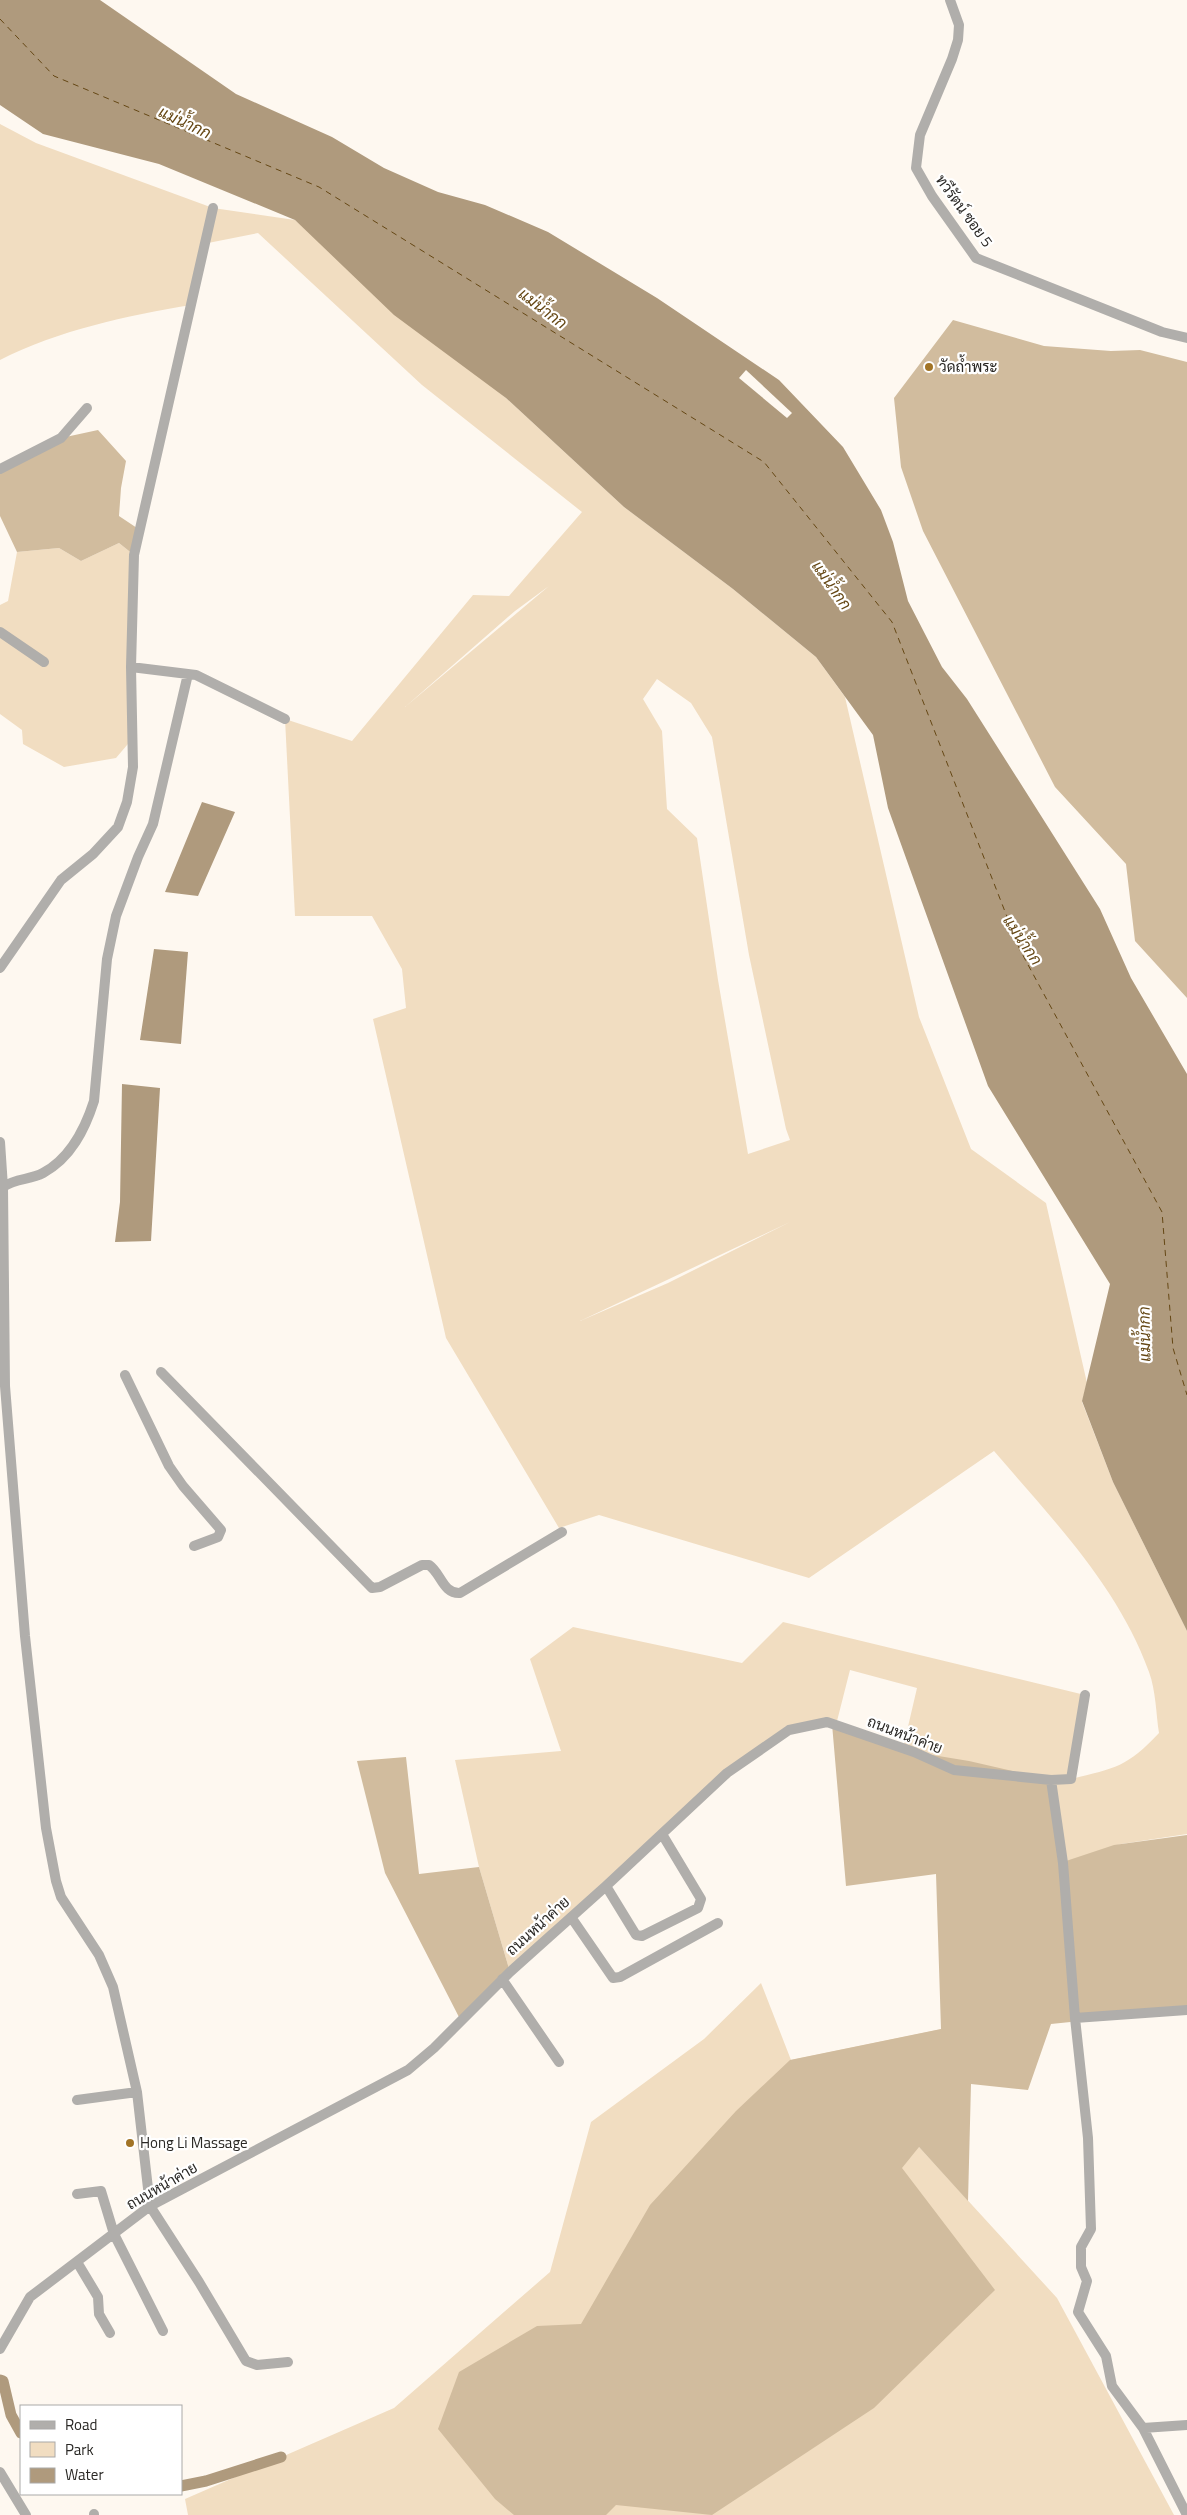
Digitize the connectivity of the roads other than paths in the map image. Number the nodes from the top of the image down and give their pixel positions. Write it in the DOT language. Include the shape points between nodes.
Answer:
graph roads {
  1 [pos="950,0"];
  2 [pos="214,208"];
  3 [pos="1187,338"];
  4 [pos="87,408"];
  5 [pos="0,469"];
  6 [pos="0,632"];
  7 [pos="44,662"];
  8 [pos="131,667"];
  9 [pos="188,674"];
  10 [pos="286,719"];
  11 [pos="0,968"];
  12 [pos="0,1142"];
  13 [pos="3,1187"];
  14 [pos="161,1372"];
  15 [pos="125,1376"];
  16 [pos="3,1387"];
  17 [pos="562,1532"];
  18 [pos="194,1546"];
  19 [pos="1085,1695"];
  20 [pos="1051,1780"];
  21 [pos="662,1834"];
  22 [pos="606,1886"];
  23 [pos="571,1917"];
  24 [pos="718,1923"];
  25 [pos="502,1979"];
  26 [pos="1187,2010"];
  27 [pos="1075,2018"];
  28 [pos="559,2062"];
  29 [pos="137,2092"];
  30 [pos="77,2100"];
  31 [pos="77,2194"];
  32 [pos="150,2206"];
  33 [pos="114,2234"];
  34 [pos="77,2262"];
  35 [pos="163,2331"];
  36 [pos="110,2332"];
  37 [pos="1,2347"];
  38 [pos="288,2362"];
  39 [pos="1187,2424"];
  40 [pos="1143,2428"];
  41 [pos="0,2472"];
  42 [pos="26,2515"];
  43 [pos="1187,2515"];
  1 -- 3 [label="street, ทวีรัตน์ ซอย 5" via="959,25 958,40 920,135 916,168 932,196 976,258 1162,332"];
  2 -- 8 [label="street" via="134,555"];
  4 -- 5 [label="street" via="61,438"];
  6 -- 7 [label="street"];
  8 -- 9 [label="street"];
  8 -- 11 [label="street" via="133,767 127,802 118,827 93,854 61,880"];
  9 -- 10 [label="street"];
  9 -- 13 [label="street" via="153,824 116,916 107,959 94,1101 90,1114 75,1143 52,1166 43,1173 12,1181"];
  12 -- 13 [label="street"];
  13 -- 16 [label="street"];
  14 -- 17 [label="street" via="372,1588 422,1565 429,1565 448,1590 460,1593"];
  15 -- 18 [label="street" via="169,1466 221,1530 218,1538"];
  16 -- 29 [label="street" via="25,1636 46,1828 56,1881 61,1897 98,1955 113,1987"];
  19 -- 20 [label="street, ถนนหน้าค่าย" via="1071,1779"];
  20 -- 21 [label="street, ถนนหน้าค่าย" via="954,1770 914,1752 826,1722 789,1730 727,1773"];
  20 -- 27 [label="street" via="1063,1863"];
  21 -- 22 [label="street, ถนนหน้าค่าย"];
  21 -- 22 [label="street" via="700,1899 698,1908 642,1936 636,1935"];
  22 -- 23 [label="street, ถนนหน้าค่าย"];
  23 -- 24 [label="street" via="613,1978"];
  23 -- 25 [label="street, ถนนหน้าค่าย"];
  25 -- 28 [label="street"];
  25 -- 32 [label="street, ถนนหน้าค่าย" via="408,2070"];
  26 -- 27 [label="street"];
  27 -- 40 [label="street" via="1088,2138 1091,2229 1082,2248 1081,2267 1087,2281 1078,2312 1106,2356 1112,2386"];
  29 -- 30 [label="street"];
  29 -- 32 [label="street"];
  31 -- 33 [label="street" via="101,2191"];
  32 -- 33 [label="street, ถนนหน้าค่าย"];
  32 -- 38 [label="street" via="246,2361 257,2364"];
  33 -- 34 [label="street, ถนนหน้าค่าย"];
  33 -- 35 [label="street"];
  34 -- 36 [label="street" via="98,2297 99,2314"];
  34 -- 37 [label="street, ถนนหน้าค่าย" via="30,2297"];
  39 -- 40 [label="street"];
  40 -- 43 [label="street"];
  41 -- 42 [label="street"];
}
